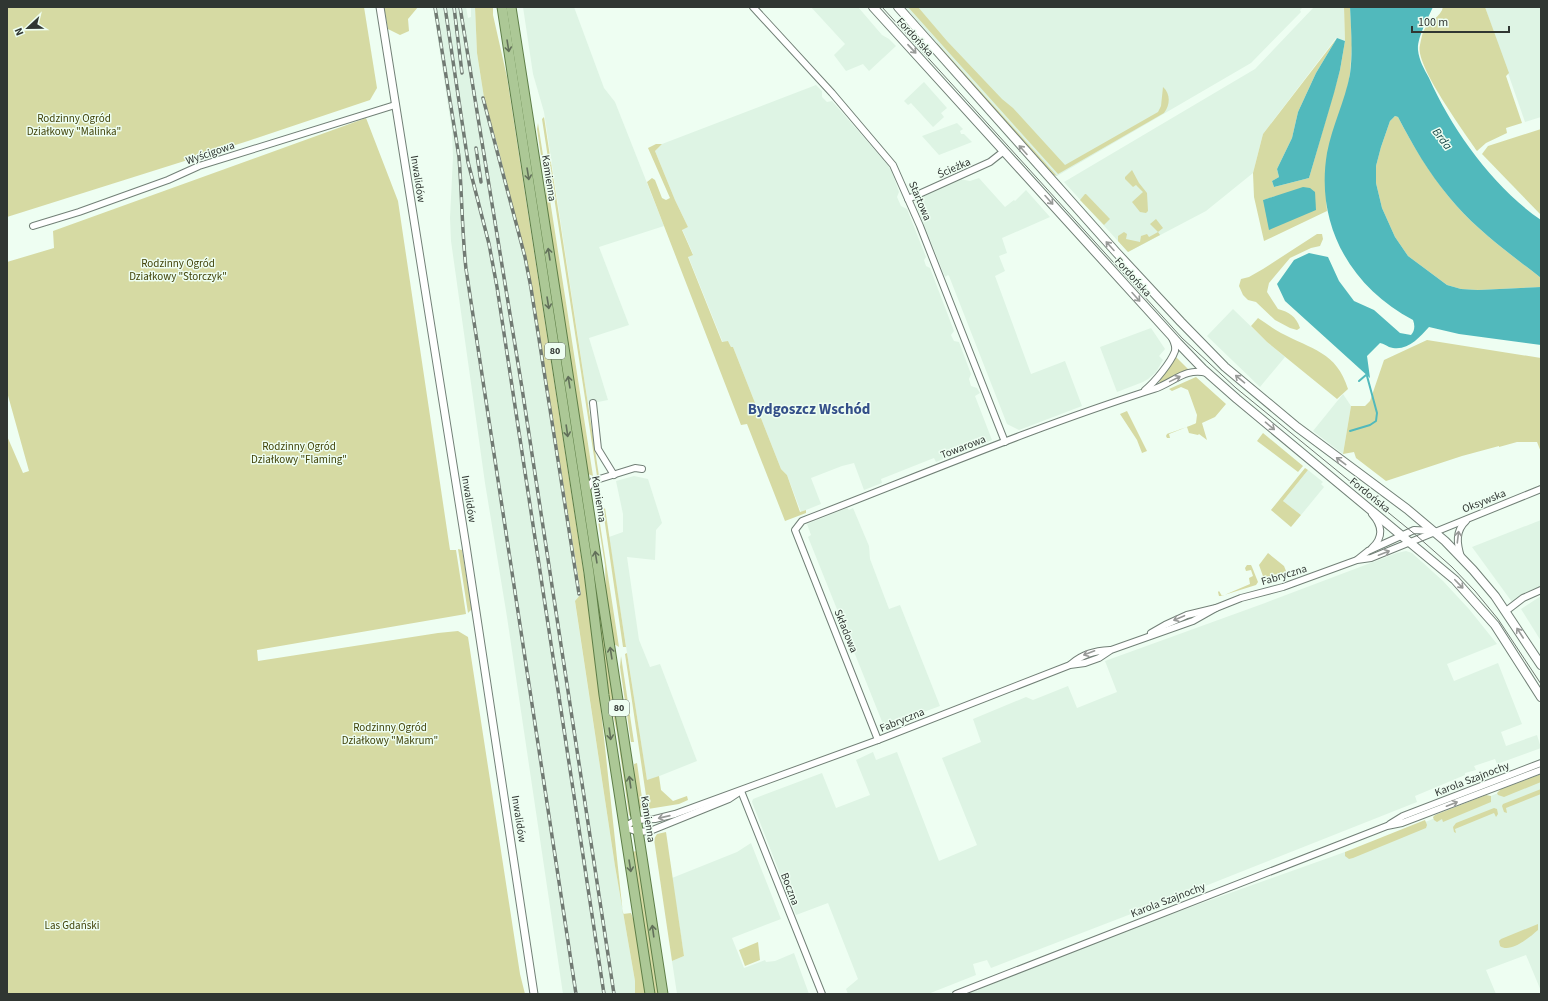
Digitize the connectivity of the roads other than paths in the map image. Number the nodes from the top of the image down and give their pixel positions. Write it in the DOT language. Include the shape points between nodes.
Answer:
graph roads {
  1 [pos="380,7"];
  2 [pos="502,7"];
  3 [pos="511,7"];
  4 [pos="753,7"];
  5 [pos="873,7"];
  6 [pos="898,7"];
  7 [pos="395,105"];
  8 [pos="1004,151"];
  9 [pos="908,198"];
  10 [pos="33,226"];
  11 [pos="1171,335"];
  12 [pos="1209,374"];
  13 [pos="1142,392"];
  14 [pos="593,403"];
  15 [pos="1005,442"];
  16 [pos="642,469"];
  17 [pos="584,475"];
  18 [pos="614,475"];
  19 [pos="593,481"];
  20 [pos="1541,489"];
  21 [pos="586,490"];
  22 [pos="1356,497"];
  23 [pos="1468,518"];
  24 [pos="795,530"];
  25 [pos="1435,532"];
  26 [pos="1402,535"];
  27 [pos="1414,545"];
  28 [pos="1368,551"];
  29 [pos="1462,558"];
  30 [pos="1357,560"];
  31 [pos="1541,590"];
  32 [pos="1506,611"];
  33 [pos="1541,665"];
  34 [pos="1541,696"];
  35 [pos="878,740"];
  36 [pos="1541,763"];
  37 [pos="1541,770"];
  38 [pos="741,791"];
  39 [pos="636,820"];
  40 [pos="1388,825"];
  41 [pos="624,827"];
  42 [pos="638,832"];
  43 [pos="534,994"];
  44 [pos="650,994"];
  45 [pos="663,994"];
  46 [pos="822,994"];
  47 [pos="956,994"];
  1 -- 7 [label="street, Inwalidów"];
  2 -- 41 [label="main road, Kamienna / 80, one-way" via="589,573"];
  17 -- 3 [label="main road, Kamienna / 80, one-way"];
  4 -- 9 [label="street, Startowa" via="893,164"];
  5 -- 8 [label="main road, Fordońska, one-way"];
  25 -- 6 [label="main road, Fordońska, one-way" via="1297,427 1225,367 1116,252"];
  7 -- 10 [label="street, Wyścigowa" via="199,166 161,183"];
  7 -- 43 [label="street, Inwalidów" via="466,546"];
  8 -- 9 [label="street, Ścieżka" via="990,162"];
  8 -- 11 [label="main road, Fordońska, one-way"];
  9 -- 15 [label="street, Startowa"];
  11 -- 12 [label="main road, Fordońska"];
  11 -- 13 [label="street, Towarowa" via="1175,345 1174,353 1160,376"];
  13 -- 12 [label="street, Towarowa, one-way" via="1193,371"];
  12 -- 22 [label="main road, Fordońska, one-way"];
  13 -- 15 [label="street, Towarowa"];
  14 -- 18 [label="street" via="598,449"];
  15 -- 24 [label="street, Towarowa" via="802,521"];
  16 -- 18 [label="street" via="635,468"];
  17 -- 19 [label="street"];
  17 -- 21 [label="main road, Kamienna / 80"];
  18 -- 19 [label="street"];
  19 -- 21 [label="street"];
  20 -- 23 [label="street, Oksywska"];
  39 -- 21 [label="main road, Kamienna / 80, one-way"];
  22 -- 26 [label="main road, Fordońska"];
  22 -- 28 [label="street" via="1380,526 1379,539"];
  23 -- 25 [label="street, Oksywska"];
  29 -- 23 [label="street, one-way" via="1458,536 1461,526"];
  24 -- 35 [label="street, Składowa"];
  25 -- 26 [label="street, Fabryczna" via="1416,530"];
  25 -- 27 [label="street, Oksywska"];
  25 -- 29 [label="main road"];
  26 -- 27 [label="main road, Fordońska"];
  26 -- 28 [label="street, Fabryczna"];
  30 -- 27 [label="street, Fabryczna, one-way"];
  27 -- 34 [label="main road, one-way" via="1455,580 1483,610"];
  28 -- 30 [label="street, Fabryczna"];
  29 -- 32 [label="main road"];
  30 -- 35 [label="street, Fabryczna" via="1283,587 1241,598 1192,621 1111,650 1092,661 1070,665"];
  31 -- 32 [label="street" via="1523,598"];
  33 -- 32 [label="main road, one-way"];
  35 -- 38 [label="street, Fabryczna"];
  36 -- 40 [label="street, Karola Szajnochy" via="1403,816"];
  40 -- 37 [label="street, Karola Szajnochy, one-way" via="1402,823"];
  38 -- 39 [label="street, Fabryczna, one-way" via="674,814"];
  38 -- 42 [label="street, Fabryczna" via="729,799 650,831"];
  38 -- 46 [label="street, Boczna"];
  39 -- 41 [label="street, Fabryczna"];
  39 -- 42 [label="main road, Kamienna / 80"];
  40 -- 47 [label="street, Karola Szajnochy"];
  41 -- 42 [label="street"];
  41 -- 44 [label="main road, Kamienna / 80, one-way"];
  45 -- 42 [label="main road, Kamienna / 80, one-way"];
}
